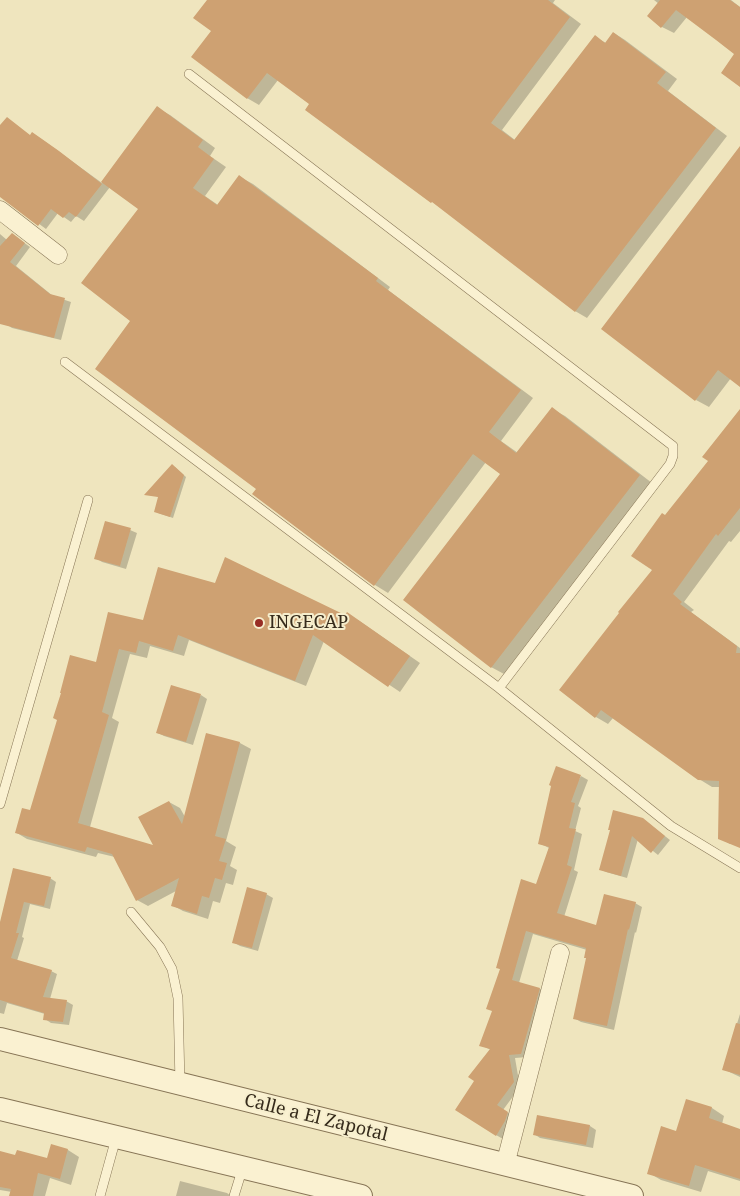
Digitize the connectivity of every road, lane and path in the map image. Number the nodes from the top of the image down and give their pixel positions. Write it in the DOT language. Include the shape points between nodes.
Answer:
graph roads {
  1 [pos="189,74"];
  2 [pos="0,210"];
  3 [pos="58,255"];
  4 [pos="65,362"];
  5 [pos="88,500"];
  6 [pos="499,688"];
  7 [pos="0,804"];
  8 [pos="740,868"];
  9 [pos="131,912"];
  10 [pos="560,953"];
  11 [pos="0,1039"];
  12 [pos="180,1084"];
  13 [pos="0,1108"];
  14 [pos="116,1138"];
  15 [pos="505,1164"];
  16 [pos="243,1166"];
  17 [pos="100,1196"];
  18 [pos="234,1196"];
  19 [pos="361,1196"];
  20 [pos="632,1196"];
  1 -- 6 [label="lane" via="672,446 670,464"];
  2 -- 3 [label="street"];
  4 -- 6 [label="lane"];
  5 -- 7 [label="lane"];
  6 -- 8 [label="lane" via="671,826"];
  9 -- 12 [label="lane" via="160,947 172,970 178,998"];
  10 -- 15 [label="street"];
  11 -- 12 [label="street, Calle a El Zapotal"];
  12 -- 15 [label="street, Calle a El Zapotal"];
  13 -- 14 [label="street"];
  14 -- 16 [label="street"];
  14 -- 17 [label="lane"];
  15 -- 20 [label="street, Calle a El Zapotal"];
  16 -- 18 [label="lane"];
  16 -- 19 [label="street"];
}
